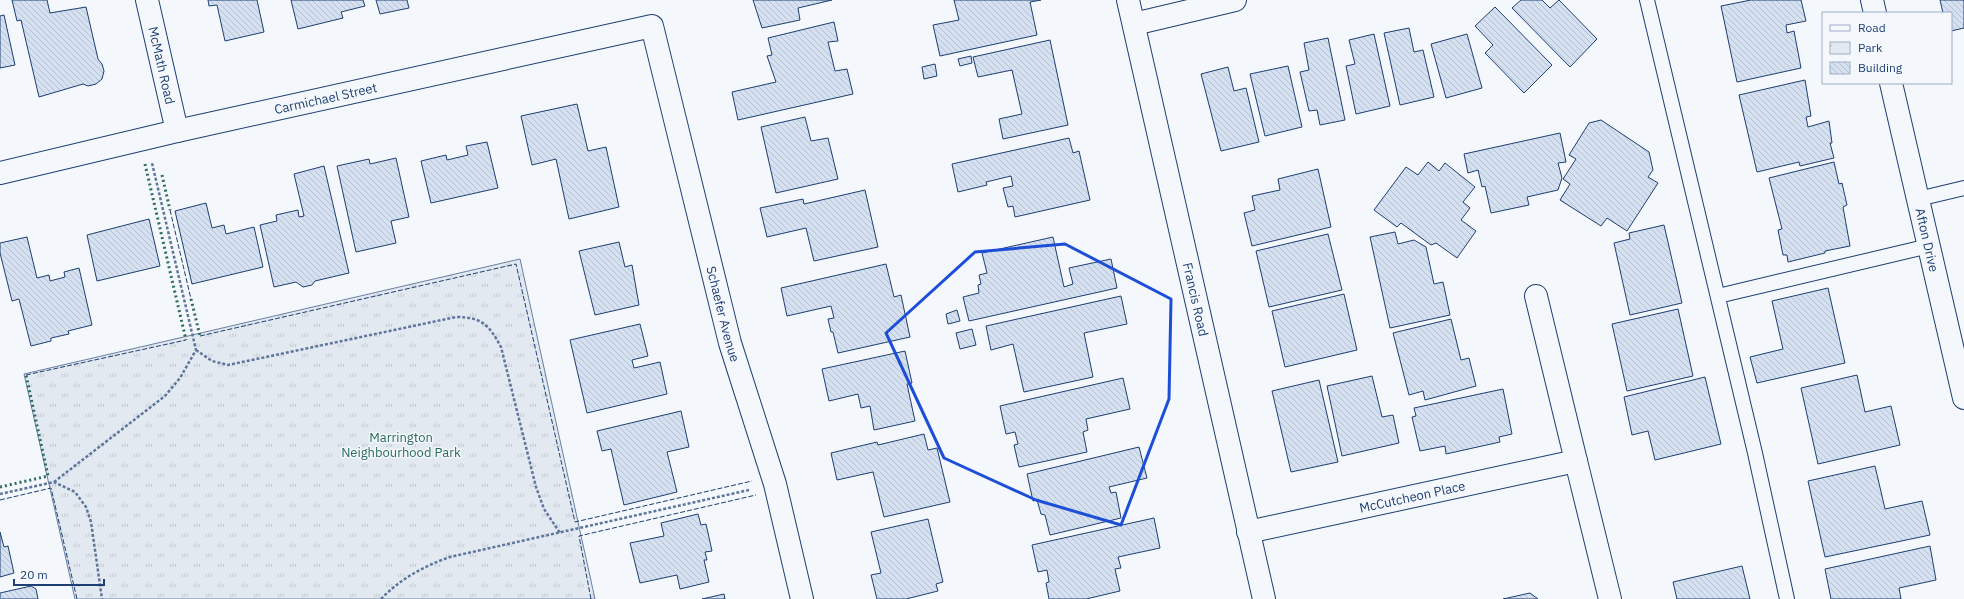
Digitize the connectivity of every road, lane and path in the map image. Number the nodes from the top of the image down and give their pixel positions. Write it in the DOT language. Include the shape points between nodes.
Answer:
graph roads {
  1 [pos="147,0"];
  2 [pos="1128,0"];
  3 [pos="1235,0"];
  4 [pos="1647,0"];
  5 [pos="1872,0"];
  6 [pos="1875,12"];
  7 [pos="1134,24"];
  8 [pos="652,26"];
  9 [pos="1891,84"];
  10 [pos="178,131"];
  11 [pos="146,139"];
  12 [pos="0,173"];
  13 [pos="1964,188"];
  14 [pos="1918,199"];
  15 [pos="1929,246"];
  16 [pos="1536,296"];
  17 [pos="1718,296"];
  18 [pos="196,350"];
  19 [pos="1964,398"];
  20 [pos="1576,461"];
  21 [pos="54,482"];
  22 [pos="775,484"];
  23 [pos="0,494"];
  24 [pos="1248,532"];
  25 [pos="560,533"];
  26 [pos="102,599"];
  27 [pos="381,599"];
  28 [pos="802,599"];
  29 [pos="1264,599"];
  30 [pos="1610,599"];
  31 [pos="1787,599"];
  1 -- 10 [label="street, McMath Road"];
  2 -- 7 [label="street, Francis Road"];
  3 -- 7 [label="street"];
  4 -- 17 [label="lane"];
  5 -- 6 [label="street"];
  7 -- 24 [label="street, Francis Road"];
  8 -- 10 [label="street, Carmichael Street"];
  8 -- 22 [label="street, Schaefer Avenue" via="730,343"];
  9 -- 14 [label="street, Afton Drive"];
  10 -- 11 [label="street, Carmichael Street"];
  11 -- 12 [label="street, Carmichael Street"];
  11 -- 18 [label="path"];
  13 -- 14 [label="lane"];
  14 -- 15 [label="street, Afton Drive"];
  15 -- 17 [label="lane"];
  15 -- 19 [label="street, Afton Drive"];
  16 -- 20 [label="street"];
  17 -- 31 [label="lane"];
  18 -- 21 [label="path" via="180,378 165,396"];
  18 -- 25 [label="path" via="212,361 228,365 456,317 470,317 481,321 493,331 501,347 536,487 544,509"];
  20 -- 24 [label="street, McCutcheon Place"];
  20 -- 30 [label="street"];
  21 -- 23 [label="path"];
  21 -- 26 [label="path" via="75,492 86,507 91,522"];
  22 -- 25 [label="path"];
  22 -- 28 [label="street, Schaefer Avenue"];
  24 -- 29 [label="street, Francis Road"];
  25 -- 27 [label="path" via="435,562 419,570"];
}
